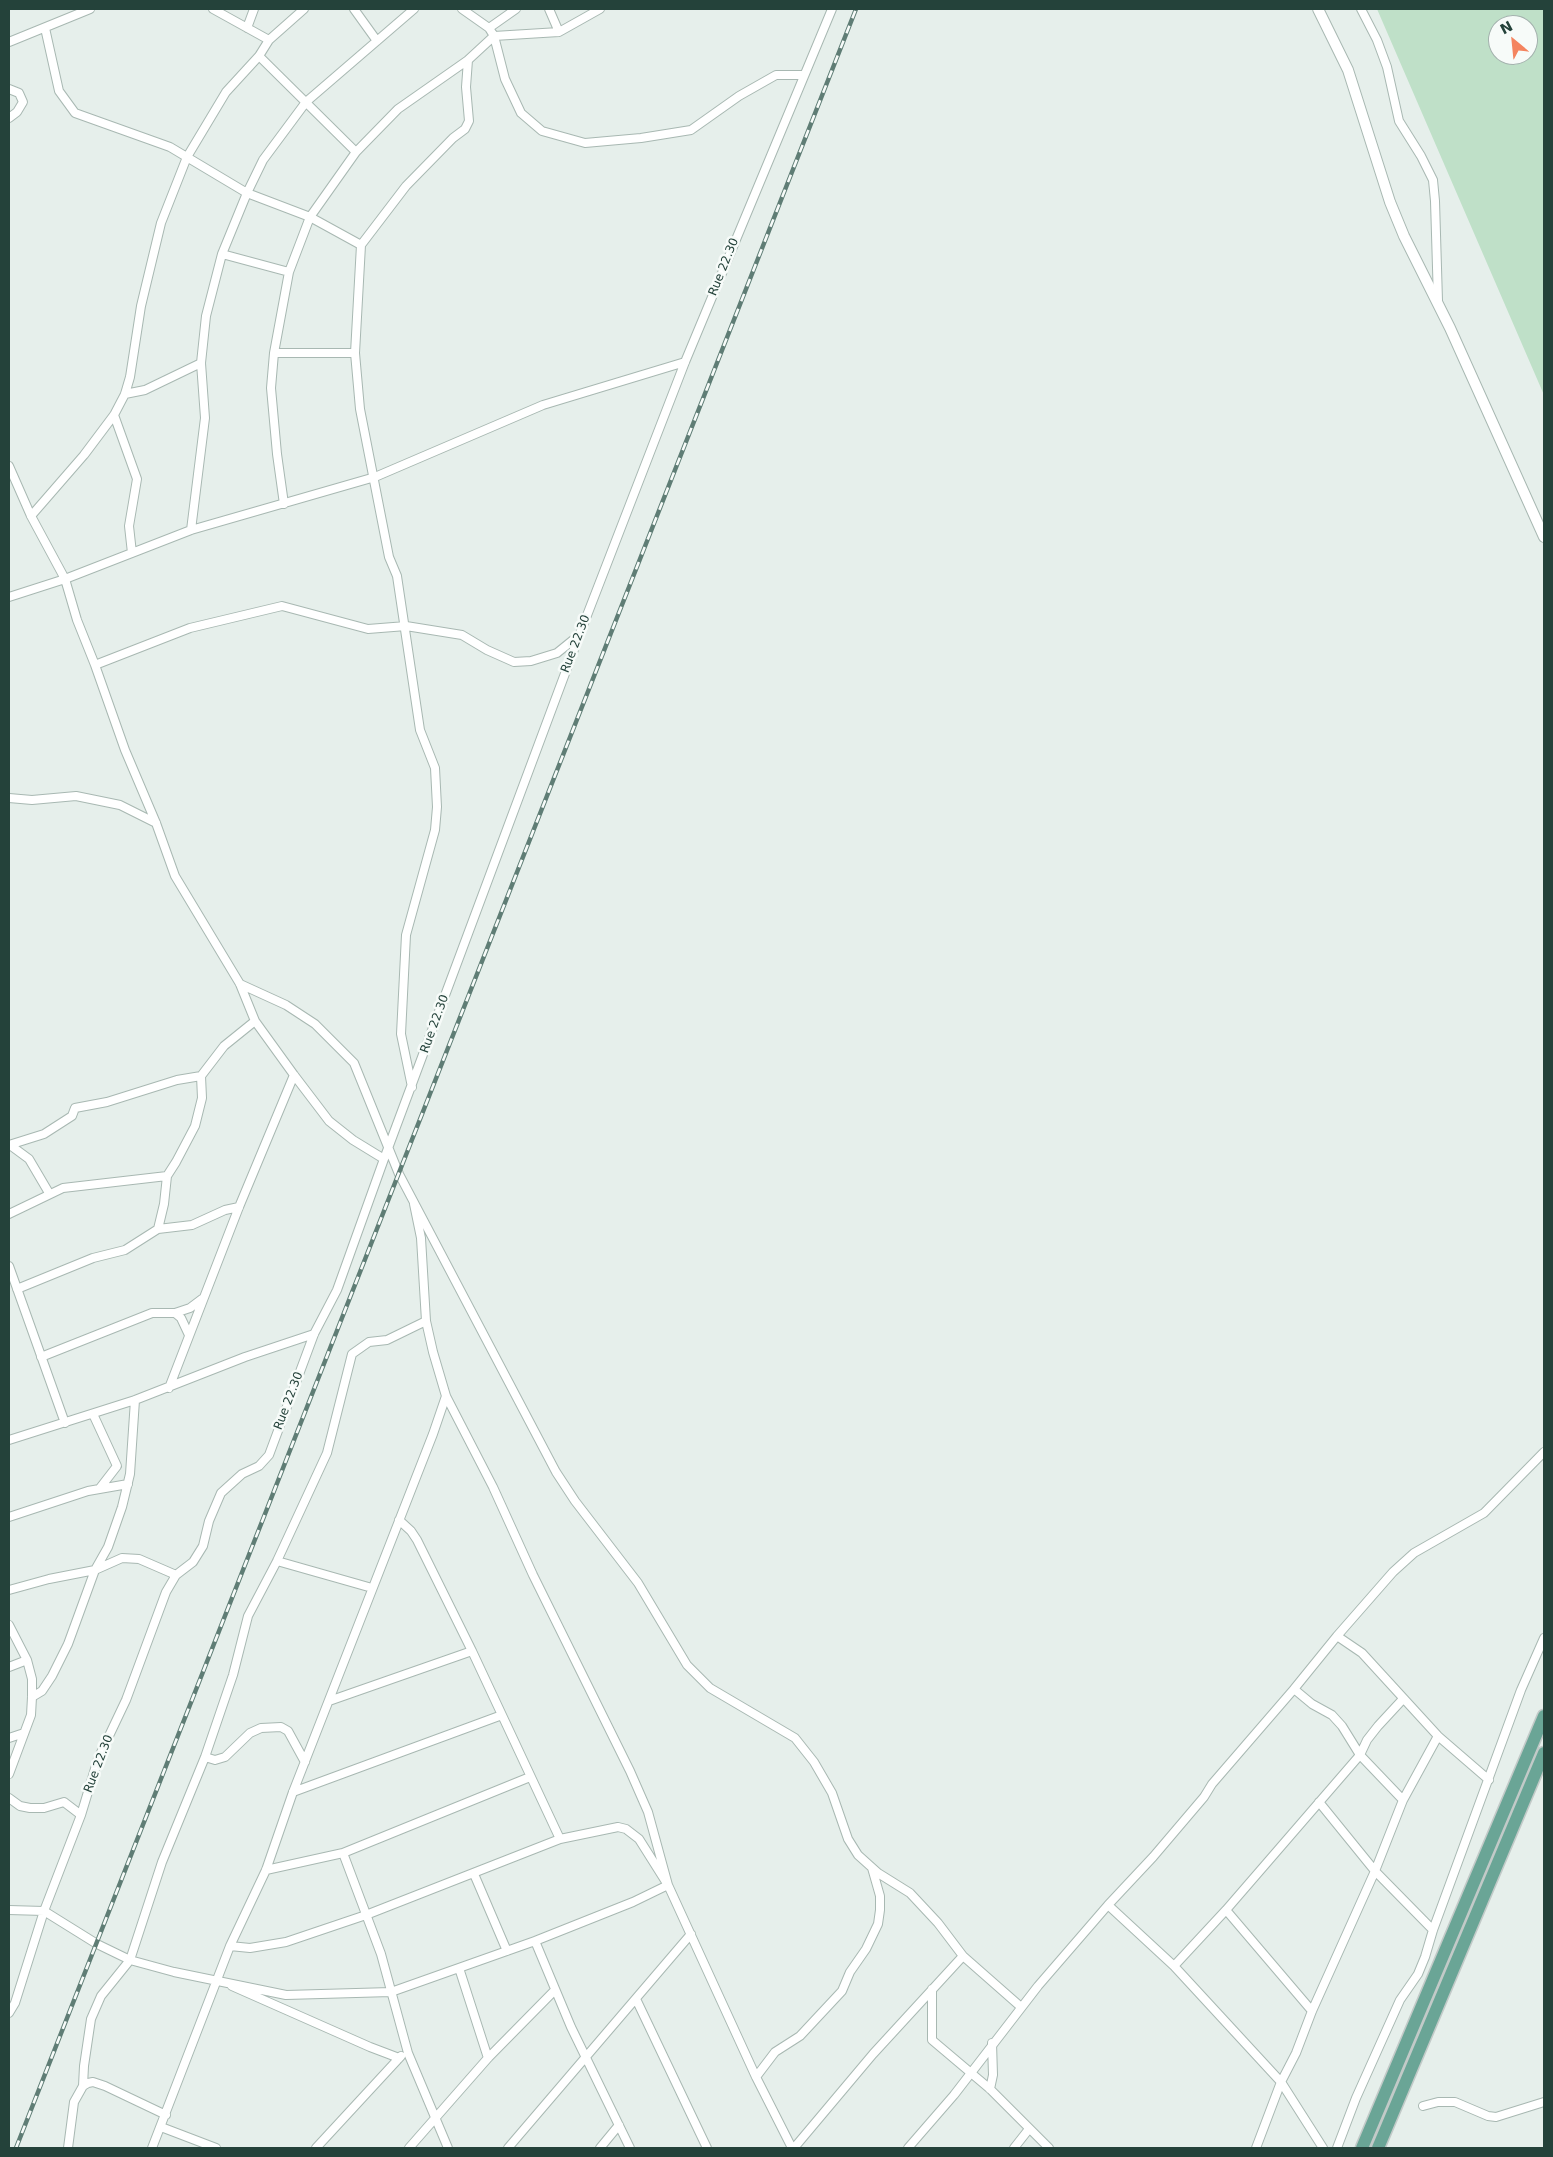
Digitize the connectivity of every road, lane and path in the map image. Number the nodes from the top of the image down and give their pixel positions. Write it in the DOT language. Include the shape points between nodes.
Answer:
graph roads {
  1 [pos="90,9"];
  2 [pos="213,9"];
  3 [pos="254,9"];
  4 [pos="304,9"];
  5 [pos="354,9"];
  6 [pos="414,9"];
  7 [pos="462,9"];
  8 [pos="516,9"];
  9 [pos="549,9"];
  10 [pos="600,9"];
  11 [pos="1318,9"];
  12 [pos="1361,9"];
  13 [pos="829,10"];
  14 [pos="45,28"];
  15 [pos="247,28"];
  16 [pos="489,28"];
  17 [pos="559,32"];
  18 [pos="494,36"];
  19 [pos="270,40"];
  20 [pos="377,41"];
  21 [pos="9,42"];
  22 [pos="258,56"];
  23 [pos="468,60"];
  24 [pos="804,75"];
  25 [pos="9,89"];
  26 [pos="306,102"];
  27 [pos="9,118"];
  28 [pos="356,152"];
  29 [pos="187,156"];
  30 [pos="246,193"];
  31 [pos="310,217"];
  32 [pos="360,245"];
  33 [pos="222,254"];
  34 [pos="289,272"];
  35 [pos="1438,305"];
  36 [pos="274,353"];
  37 [pos="355,353"];
  38 [pos="685,362"];
  39 [pos="201,363"];
  40 [pos="125,394"];
  41 [pos="114,415"];
  42 [pos="9,466"];
  43 [pos="374,478"];
  44 [pos="284,504"];
  45 [pos="31,516"];
  46 [pos="191,530"];
  47 [pos="1544,537"];
  48 [pos="132,553"];
  49 [pos="65,579"];
  50 [pos="9,597"];
  51 [pos="406,626"];
  52 [pos="579,636"];
  53 [pos="95,665"];
  54 [pos="9,798"];
  55 [pos="156,823"];
  56 [pos="240,984"];
  57 [pos="255,1021"];
  58 [pos="294,1075"];
  59 [pos="201,1076"];
  60 [pos="412,1088"];
  61 [pos="9,1145"];
  62 [pos="388,1147"];
  63 [pos="384,1159"];
  64 [pos="167,1176"];
  65 [pos="49,1193"];
  66 [pos="414,1204"];
  67 [pos="239,1207"];
  68 [pos="9,1214"];
  69 [pos="158,1229"];
  70 [pos="9,1266"];
  71 [pos="17,1289"];
  72 [pos="203,1299"];
  73 [pos="175,1313"];
  74 [pos="426,1321"];
  75 [pos="314,1334"];
  76 [pos="189,1335"];
  77 [pos="41,1356"];
  78 [pos="169,1388"];
  79 [pos="446,1396"];
  80 [pos="136,1400"];
  81 [pos="93,1414"];
  82 [pos="65,1423"];
  83 [pos="9,1440"];
  84 [pos="1544,1452"];
  85 [pos="128,1484"];
  86 [pos="100,1489"];
  87 [pos="9,1517"];
  88 [pos="399,1520"];
  89 [pos="278,1561"];
  90 [pos="95,1570"];
  91 [pos="176,1575"];
  92 [pos="372,1588"];
  93 [pos="9,1590"];
  94 [pos="9,1625"];
  95 [pos="1337,1636"];
  96 [pos="1544,1638"];
  97 [pos="472,1651"];
  98 [pos="27,1660"];
  99 [pos="9,1667"];
  100 [pos="1294,1689"];
  101 [pos="32,1698"];
  102 [pos="1403,1699"];
  103 [pos="329,1701"];
  104 [pos="502,1715"];
  105 [pos="1544,1716"];
  106 [pos="24,1732"];
  107 [pos="1438,1736"];
  108 [pos="9,1738"];
  109 [pos="1544,1753"];
  110 [pos="1360,1755"];
  111 [pos="205,1757"];
  112 [pos="305,1762"];
  113 [pos="9,1774"];
  114 [pos="530,1777"];
  115 [pos="1489,1780"];
  116 [pos="293,1792"];
  117 [pos="9,1798"];
  118 [pos="1403,1800"];
  119 [pos="1319,1802"];
  120 [pos="81,1815"];
  121 [pos="560,1839"];
  122 [pos="343,1853"];
  123 [pos="872,1868"];
  124 [pos="266,1870"];
  125 [pos="1376,1871"];
  126 [pos="474,1874"];
  127 [pos="668,1886"];
  128 [pos="1108,1905"];
  129 [pos="9,1910"];
  130 [pos="1226,1910"];
  131 [pos="44,1911"];
  132 [pos="366,1915"];
  133 [pos="1433,1930"];
  134 [pos="690,1934"];
  135 [pos="535,1941"];
  136 [pos="230,1946"];
  137 [pos="506,1950"];
  138 [pos="963,1956"];
  139 [pos="130,1960"];
  140 [pos="1174,1966"];
  141 [pos="459,1968"];
  142 [pos="217,1979"];
  143 [pos="932,1989"];
  144 [pos="555,1990"];
  145 [pos="391,1992"];
  146 [pos="636,1999"];
  147 [pos="1021,2007"];
  148 [pos="1312,2011"];
  149 [pos="9,2013"];
  150 [pos="992,2043"];
  151 [pos="408,2053"];
  152 [pos="399,2058"];
  153 [pos="488,2058"];
  154 [pos="586,2058"];
  155 [pos="970,2072"];
  156 [pos="756,2077"];
  157 [pos="1280,2082"];
  158 [pos="83,2086"];
  159 [pos="990,2089"];
  160 [pos="1544,2102"];
  161 [pos="1423,2106"];
  162 [pos="166,2115"];
  163 [pos="437,2118"];
  164 [pos="619,2124"];
  165 [pos="161,2126"];
  166 [pos="1029,2129"];
  167 [pos="68,2148"];
  168 [pos="152,2148"];
  169 [pos="216,2148"];
  170 [pos="316,2148"];
  171 [pos="410,2148"];
  172 [pos="448,2148"];
  173 [pos="508,2148"];
  174 [pos="600,2148"];
  175 [pos="630,2148"];
  176 [pos="706,2148"];
  177 [pos="793,2148"];
  178 [pos="908,2148"];
  179 [pos="1014,2148"];
  180 [pos="1049,2148"];
  181 [pos="1256,2148"];
  182 [pos="1323,2148"];
  183 [pos="1337,2148"];
  184 [pos="1362,2148"];
  185 [pos="1378,2148"];
  1 -- 14 [label="street"];
  2 -- 15 [label="street"];
  3 -- 15 [label="street"];
  4 -- 19 [label="street"];
  5 -- 20 [label="street"];
  6 -- 20 [label="street"];
  7 -- 16 [label="street"];
  8 -- 16 [label="street"];
  9 -- 17 [label="street"];
  10 -- 17 [label="street"];
  11 -- 35 [label="street" via="1348,70 1390,202"];
  12 -- 35 [label="street" via="1387,68 1399,121 1432,180"];
  13 -- 24 [label="street, Rue 22.30"];
  14 -- 21 [label="street"];
  14 -- 29 [label="street" via="59,91 75,113"];
  15 -- 19 [label="street"];
  16 -- 18 [label="street"];
  17 -- 18 [label="street"];
  18 -- 23 [label="street"];
  18 -- 24 [label="street" via="505,79 520,112 542,131 585,143 691,130 776,75"];
  19 -- 22 [label="street"];
  20 -- 26 [label="street"];
  22 -- 26 [label="street"];
  22 -- 29 [label="street" via="226,92"];
  23 -- 28 [label="street" via="398,109"];
  23 -- 32 [label="street" via="469,121 465,129 406,186"];
  24 -- 38 [label="street, Rue 22.30"];
  25 -- 27 [label="street" via="19,93 23,102"];
  26 -- 28 [label="street"];
  26 -- 30 [label="street" via="263,160"];
  28 -- 31 [label="street"];
  29 -- 30 [label="street"];
  29 -- 40 [label="street" via="160,223"];
  30 -- 31 [label="street"];
  30 -- 33 [label="street"];
  31 -- 32 [label="street"];
  31 -- 34 [label="street"];
  32 -- 37 [label="street"];
  33 -- 34 [label="street"];
  33 -- 39 [label="street" via="206,316"];
  34 -- 36 [label="street"];
  35 -- 47 [label="street"];
  36 -- 37 [label="street"];
  36 -- 44 [label="street" via="272,388"];
  37 -- 43 [label="street" via="360,409"];
  38 -- 43 [label="street" via="543,405"];
  38 -- 52 [label="street, Rue 22.30"];
  39 -- 40 [label="street" via="144,390"];
  39 -- 46 [label="street" via="205,418"];
  40 -- 41 [label="street"];
  41 -- 45 [label="street"];
  41 -- 48 [label="street" via="137,478 129,526"];
  42 -- 45 [label="street"];
  43 -- 44 [label="street"];
  43 -- 51 [label="street" via="388,557 397,576"];
  44 -- 46 [label="street"];
  45 -- 49 [label="street"];
  46 -- 48 [label="street"];
  48 -- 49 [label="street"];
  49 -- 50 [label="street"];
  49 -- 53 [label="street"];
  51 -- 52 [label="street" via="462,634 514,662 557,654"];
  51 -- 53 [label="street" via="368,629 282,606 190,628"];
  51 -- 60 [label="street" via="420,730 435,768 437,807 435,830 406,935 401,1034"];
  52 -- 60 [label="street, Rue 22.30"];
  53 -- 55 [label="street" via="125,750"];
  54 -- 55 [label="street" via="32,800 76,796 120,805"];
  55 -- 56 [label="street" via="175,876"];
  56 -- 57 [label="street"];
  56 -- 62 [label="street" via="286,1005 315,1024 354,1063"];
  57 -- 58 [label="street"];
  57 -- 59 [label="street" via="224,1046"];
  58 -- 63 [label="street" via="329,1121 352,1140"];
  58 -- 67 [label="street"];
  59 -- 61 [label="street" via="75,1108 72,1116 44,1134"];
  59 -- 64 [label="street" via="202,1098 195,1126"];
  60 -- 62 [label="street, Rue 22.30"];
  61 -- 65 [label="street" via="29,1158"];
  62 -- 63 [label="street, Rue 22.30"];
  62 -- 66 [label="street"];
  63 -- 75 [label="street, Rue 22.30" via="337,1290"];
  64 -- 65 [label="street" via="63,1188"];
  64 -- 69 [label="street"];
  65 -- 68 [label="street"];
  66 -- 74 [label="street"];
  66 -- 123 [label="street" via="556,1472 638,1583 687,1665 710,1688 795,1738 832,1793 852,1848"];
  67 -- 69 [label="street" via="192,1225"];
  67 -- 72 [label="street"];
  69 -- 71 [label="street" via="125,1250 93,1258"];
  70 -- 71 [label="street"];
  71 -- 77 [label="street"];
  72 -- 73 [label="street"];
  72 -- 76 [label="street"];
  73 -- 76 [label="street"];
  73 -- 77 [label="street" via="152,1313"];
  74 -- 79 [label="street"];
  74 -- 89 [label="street" via="387,1340 370,1342 352,1354 326,1453"];
  75 -- 78 [label="street" via="245,1357"];
  75 -- 91 [label="street, Rue 22.30" via="269,1455 222,1493 209,1521 203,1546 193,1562"];
  76 -- 78 [label="street"];
  77 -- 82 [label="street"];
  78 -- 80 [label="street"];
  79 -- 88 [label="street"];
  79 -- 127 [label="street" via="630,1771 648,1812"];
  80 -- 81 [label="street"];
  80 -- 85 [label="street"];
  81 -- 82 [label="street"];
  81 -- 86 [label="street" via="118,1466"];
  82 -- 83 [label="street"];
  84 -- 95 [label="street" via="1484,1513 1414,1553 1392,1572"];
  85 -- 86 [label="street"];
  85 -- 90 [label="street" via="108,1547"];
  86 -- 87 [label="street"];
  88 -- 92 [label="street"];
  88 -- 97 [label="street" via="417,1540"];
  89 -- 92 [label="street"];
  89 -- 111 [label="street" via="248,1616 233,1675"];
  90 -- 91 [label="street" via="122,1558 139,1560"];
  90 -- 93 [label="street"];
  90 -- 101 [label="street" via="68,1644 42,1691"];
  91 -- 120 [label="street, Rue 22.30" via="166,1592 126,1700 98,1759"];
  92 -- 103 [label="street"];
  94 -- 98 [label="street"];
  95 -- 100 [label="street"];
  95 -- 102 [label="street" via="1362,1653"];
  96 -- 115 [label="street" via="1521,1690"];
  97 -- 103 [label="street"];
  97 -- 104 [label="street"];
  98 -- 99 [label="street"];
  98 -- 101 [label="street"];
  100 -- 110 [label="street" via="1332,1715"];
  100 -- 128 [label="street" via="1153,1857"];
  101 -- 106 [label="street"];
  102 -- 107 [label="street"];
  102 -- 110 [label="street" via="1367,1740"];
  103 -- 112 [label="street"];
  104 -- 114 [label="street"];
  104 -- 116 [label="street"];
  105 -- 184 [label="main road"];
  106 -- 108 [label="street"];
  106 -- 113 [label="street"];
  107 -- 115 [label="street"];
  107 -- 118 [label="street"];
  109 -- 185 [label="main road"];
  110 -- 118 [label="street"];
  110 -- 119 [label="street"];
  111 -- 112 [label="street" via="215,1760 225,1757 250,1733 261,1728 281,1727 288,1731"];
  111 -- 139 [label="street" via="162,1862"];
  112 -- 116 [label="street"];
  114 -- 121 [label="street"];
  114 -- 122 [label="street"];
  115 -- 133 [label="street"];
  116 -- 124 [label="street"];
  117 -- 120 [label="street" via="30,1808 64,1802"];
  118 -- 125 [label="street"];
  119 -- 125 [label="street"];
  119 -- 130 [label="street"];
  120 -- 131 [label="street, Rue 22.30"];
  121 -- 126 [label="street"];
  121 -- 127 [label="street" via="626,1828 638,1838"];
  122 -- 124 [label="street"];
  122 -- 132 [label="street"];
  123 -- 138 [label="street" via="910,1893"];
  123 -- 156 [label="street" via="880,1896 880,1910 878,1924 866,1949 842,1991 800,2036 775,2052"];
  124 -- 136 [label="street"];
  125 -- 133 [label="street"];
  125 -- 148 [label="street"];
  126 -- 132 [label="street"];
  126 -- 137 [label="street"];
  127 -- 134 [label="street"];
  127 -- 135 [label="street"];
  128 -- 140 [label="street"];
  128 -- 147 [label="street"];
  129 -- 131 [label="street"];
  130 -- 140 [label="street"];
  130 -- 148 [label="street"];
  131 -- 139 [label="street"];
  131 -- 149 [label="street, Rue 22.30"];
  132 -- 136 [label="street" via="286,1942 250,1948"];
  132 -- 145 [label="street"];
  133 -- 183 [label="street" via="1418,1974 1396,2009"];
  134 -- 146 [label="street"];
  134 -- 156 [label="street"];
  135 -- 137 [label="street"];
  135 -- 144 [label="street"];
  136 -- 142 [label="street"];
  137 -- 141 [label="street"];
  138 -- 143 [label="street"];
  138 -- 147 [label="street"];
  139 -- 142 [label="street"];
  139 -- 158 [label="street" via="101,1996 91,2019"];
  140 -- 157 [label="street"];
  141 -- 145 [label="street"];
  141 -- 153 [label="street"];
  142 -- 145 [label="street" via="286,1995"];
  142 -- 152 [label="street"];
  142 -- 162 [label="street"];
  143 -- 155 [label="street" via="932,2040"];
  143 -- 177 [label="street"];
  144 -- 153 [label="street"];
  144 -- 154 [label="street"];
  145 -- 151 [label="street"];
  146 -- 154 [label="street"];
  146 -- 176 [label="street"];
  147 -- 150 [label="street"];
  148 -- 157 [label="street" via="1296,2053"];
  150 -- 155 [label="street"];
  150 -- 159 [label="street"];
  151 -- 152 [label="street"];
  151 -- 163 [label="street"];
  152 -- 170 [label="street"];
  153 -- 163 [label="street"];
  154 -- 164 [label="street"];
  154 -- 173 [label="street"];
  155 -- 159 [label="street"];
  155 -- 178 [label="street"];
  156 -- 177 [label="street"];
  157 -- 181 [label="street"];
  157 -- 182 [label="street"];
  158 -- 162 [label="street" via="93,2082 105,2086"];
  158 -- 167 [label="street" via="74,2102"];
  159 -- 166 [label="street"];
  160 -- 161 [label="street" via="1496,2117 1455,2102"];
  162 -- 165 [label="street"];
  163 -- 171 [label="street"];
  163 -- 172 [label="street"];
  164 -- 174 [label="street"];
  164 -- 175 [label="street"];
  165 -- 168 [label="street"];
  165 -- 169 [label="street"];
  166 -- 179 [label="street"];
  166 -- 180 [label="street"];
}
